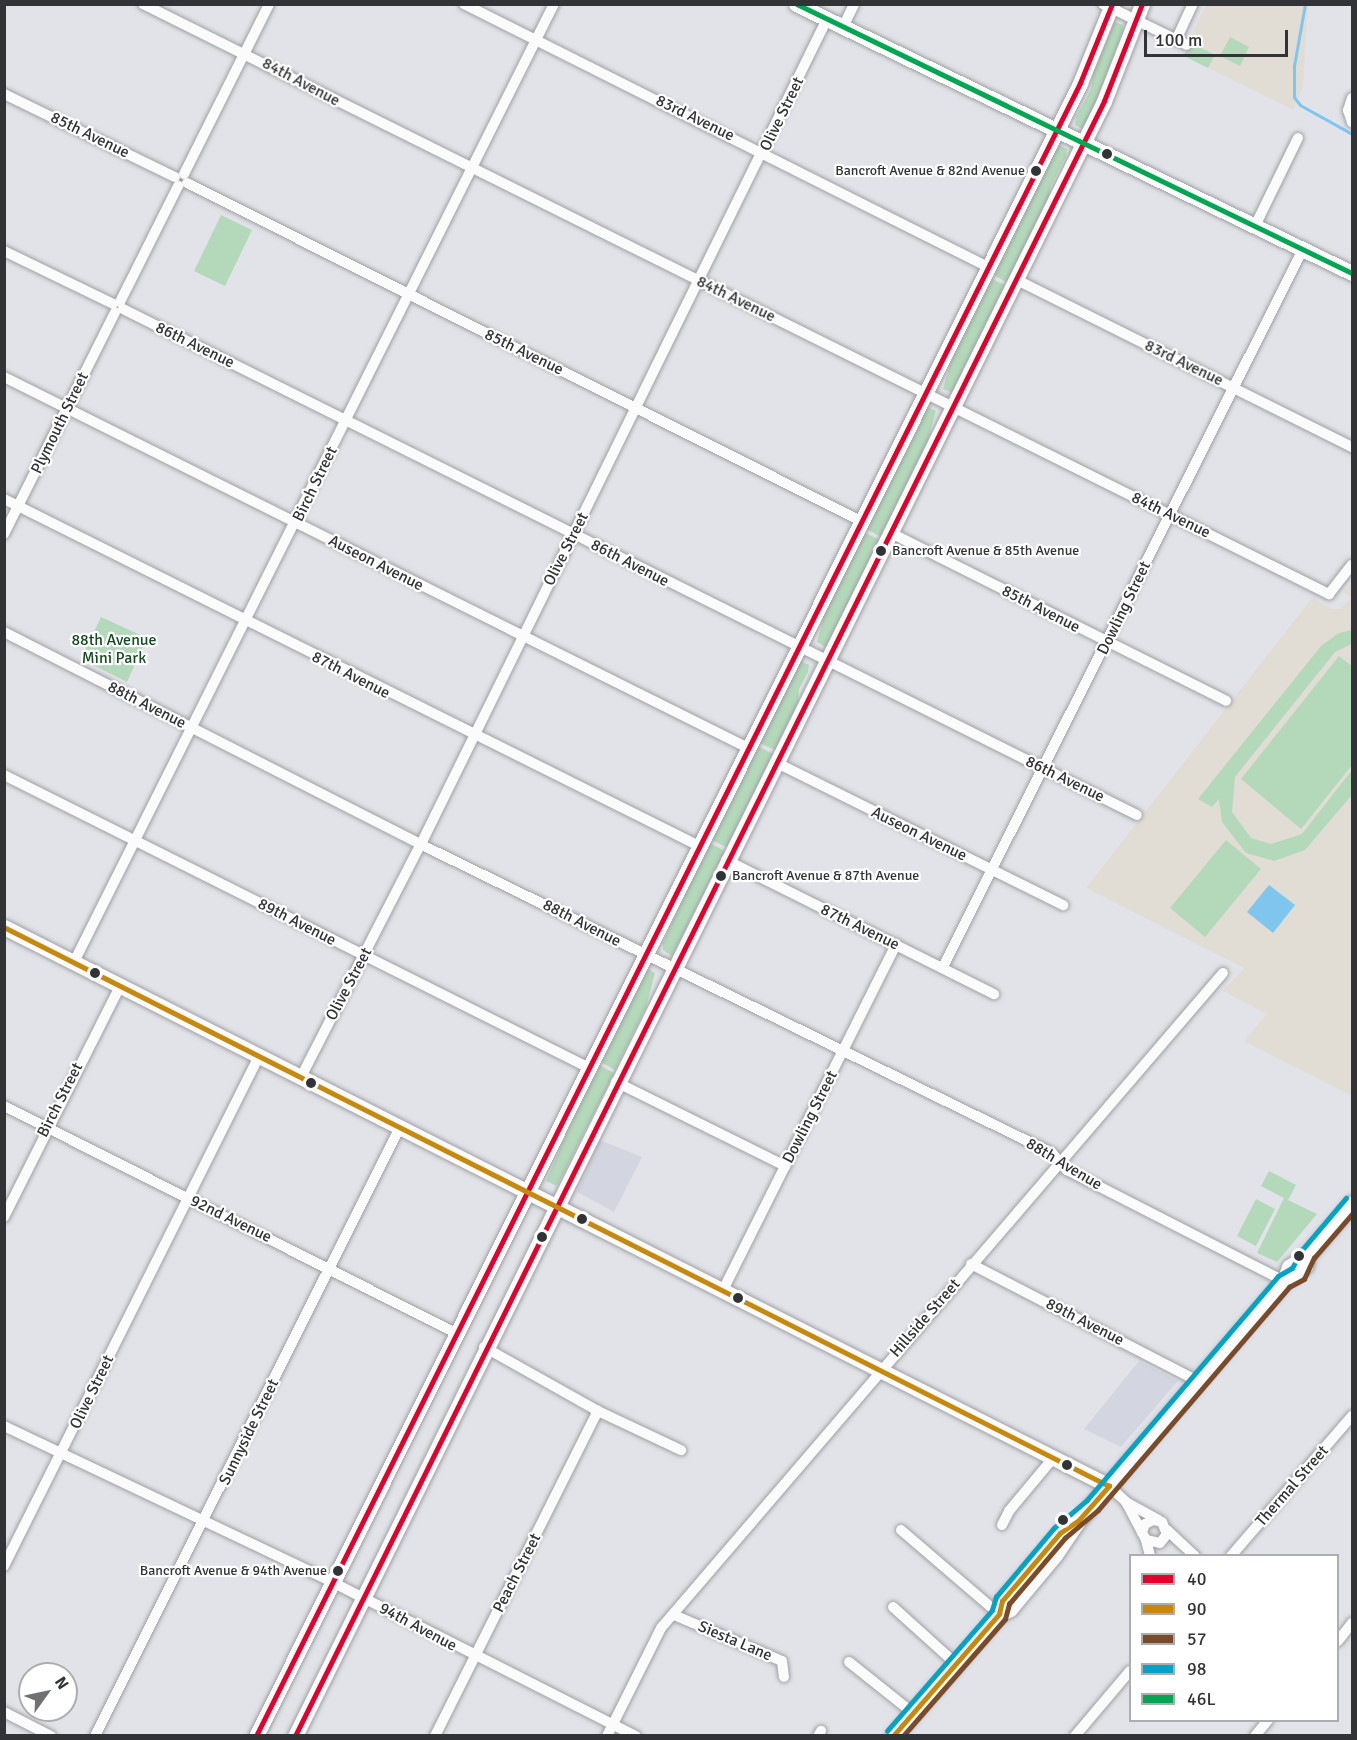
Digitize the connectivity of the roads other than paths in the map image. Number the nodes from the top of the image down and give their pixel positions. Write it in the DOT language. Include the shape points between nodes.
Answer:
graph roads {
  1 [pos="143,4"];
  2 [pos="269,4"];
  3 [pos="464,4"];
  4 [pos="554,4"];
  5 [pos="796,4"];
  6 [pos="854,4"];
  7 [pos="1143,4"];
  8 [pos="1193,4"];
  9 [pos="1109,6"];
  10 [pos="827,20"];
  11 [pos="1137,21"];
  12 [pos="843,27"];
  13 [pos="1176,40"];
  14 [pos="536,41"];
  15 [pos="1187,45"];
  16 [pos="244,53"];
  17 [pos="4,94"];
  18 [pos="1353,98"];
  19 [pos="1351,120"];
  20 [pos="1056,131"];
  21 [pos="1298,138"];
  22 [pos="1083,143"];
  23 [pos="764,152"];
  24 [pos="474,168"];
  25 [pos="181,180"];
  26 [pos="1255,226"];
  27 [pos="1303,249"];
  28 [pos="4,251"];
  29 [pos="988,267"];
  30 [pos="1353,273"];
  31 [pos="1015,279"];
  32 [pos="698,281"];
  33 [pos="409,295"];
  34 [pos="118,307"];
  35 [pos="4,378"];
  36 [pos="1234,387"];
  37 [pos="925,393"];
  38 [pos="634,406"];
  39 [pos="952,407"];
  40 [pos="67,408"];
  41 [pos="346,420"];
  42 [pos="1353,447"];
  43 [pos="4,499"];
  44 [pos="18,506"];
  45 [pos="1170,515"];
  46 [pos="861,521"];
  47 [pos="296,523"];
  48 [pos="889,532"];
  49 [pos="4,534"];
  50 [pos="574,535"];
  51 [pos="1353,565"];
  52 [pos="248,623"];
  53 [pos="4,632"];
  54 [pos="520,637"];
  55 [pos="1107,643"];
  56 [pos="798,648"];
  57 [pos="825,661"];
  58 [pos="1226,700"];
  59 [pos="192,729"];
  60 [pos="473,736"];
  61 [pos="748,748"];
  62 [pos="775,762"];
  63 [pos="1043,768"];
  64 [pos="4,775"];
  65 [pos="1137,815"];
  66 [pos="137,841"];
  67 [pos="421,844"];
  68 [pos="699,846"];
  69 [pos="726,860"];
  70 [pos="993,870"];
  71 [pos="1064,906"];
  72 [pos="4,927"];
  73 [pos="896,944"];
  74 [pos="645,955"];
  75 [pos="363,956"];
  76 [pos="74,962"];
  77 [pos="944,968"];
  78 [pos="672,969"];
  79 [pos="1223,973"];
  80 [pos="120,986"];
  81 [pos="994,994"];
  82 [pos="843,1051"];
  83 [pos="259,1056"];
  84 [pos="589,1068"];
  85 [pos="301,1077"];
  86 [pos="616,1082"];
  87 [pos="4,1106"];
  88 [pos="46,1126"];
  89 [pos="400,1127"];
  90 [pos="1060,1162"];
  91 [pos="785,1166"];
  92 [pos="527,1191"];
  93 [pos="188,1198"];
  94 [pos="1353,1203"];
  95 [pos="555,1205"];
  96 [pos="4,1217"];
  97 [pos="971,1264"];
  98 [pos="328,1269"];
  99 [pos="1284,1281"];
  100 [pos="723,1290"];
  101 [pos="456,1334"];
  102 [pos="484,1347"];
  103 [pos="880,1369"];
  104 [pos="1198,1381"];
  105 [pos="598,1411"];
  106 [pos="1353,1416"];
  107 [pos="4,1426"];
  108 [pos="681,1450"];
  109 [pos="62,1454"];
  110 [pos="1054,1457"];
  111 [pos="1109,1486"];
  112 [pos="1126,1502"];
  113 [pos="1158,1520"];
  114 [pos="205,1521"];
  115 [pos="1002,1525"];
  116 [pos="901,1530"];
  117 [pos="1167,1530"];
  118 [pos="1144,1536"];
  119 [pos="1160,1543"];
  120 [pos="1149,1554"];
  121 [pos="1162,1554"];
  122 [pos="1193,1554"];
  123 [pos="1233,1554"];
  124 [pos="4,1566"];
  125 [pos="332,1582"];
  126 [pos="363,1598"];
  127 [pos="893,1607"];
  128 [pos="999,1614"];
  129 [pos="674,1615"];
  130 [pos="1353,1623"];
  131 [pos="1339,1640"];
  132 [pos="475,1656"];
  133 [pos="849,1662"];
  134 [pos="955,1663"];
  135 [pos="1129,1673"];
  136 [pos="784,1677"];
  137 [pos="4,1712"];
  138 [pos="913,1713"];
  139 [pos="1266,1722"];
  140 [pos="613,1724"];
  141 [pos="51,1736"];
  142 [pos="95,1736"];
  143 [pos="256,1736"];
  144 [pos="295,1736"];
  145 [pos="435,1736"];
  146 [pos="607,1736"];
  147 [pos="636,1736"];
  148 [pos="893,1736"];
  149 [pos="1076,1736"];
  150 [pos="1255,1736"];
  1 -- 16 [label="street, 84th Avenue"];
  2 -- 16 [label="street, Plymouth Street"];
  3 -- 14 [label="street, 83rd Avenue"];
  4 -- 14 [label="street, Birch Street"];
  5 -- 10 [label="main road"];
  6 -- 12 [label="street"];
  7 -- 11 [label="main road"];
  8 -- 13 [label="street"];
  9 -- 11 [label="street"];
  9 -- 20 [label="main road"];
  10 -- 12 [label="main road"];
  10 -- 23 [label="street, Olive Street"];
  11 -- 13 [label="street"];
  11 -- 22 [label="main road"];
  12 -- 20 [label="main road"];
  13 -- 15 [label="street"];
  14 -- 23 [label="street, 83rd Avenue"];
  14 -- 24 [label="street, Birch Street"];
  16 -- 24 [label="street, 84th Avenue"];
  16 -- 25 [label="street, Plymouth Street"];
  17 -- 25 [label="street, 85th Avenue"];
  18 -- 19 [label="street"];
  20 -- 22 [label="main road"];
  20 -- 29 [label="main road"];
  21 -- 26 [label="street"];
  22 -- 26 [label="main road"];
  22 -- 31 [label="main road"];
  23 -- 29 [label="street, 83rd Avenue"];
  23 -- 32 [label="street, Olive Street"];
  24 -- 32 [label="street, 84th Avenue"];
  24 -- 33 [label="street, Birch Street"];
  25 -- 33 [label="street, 85th Avenue"];
  25 -- 34 [label="street, Plymouth Street"];
  26 -- 27 [label="main road"];
  27 -- 30 [label="main road"];
  27 -- 36 [label="street, Dowling Street"];
  28 -- 34 [label="street, 86th Avenue"];
  29 -- 37 [label="main road"];
  31 -- 36 [label="street, 83rd Avenue"];
  31 -- 39 [label="main road"];
  32 -- 37 [label="street, 84th Avenue"];
  32 -- 38 [label="street, Olive Street"];
  33 -- 38 [label="street, 85th Avenue"];
  33 -- 41 [label="street, Birch Street"];
  34 -- 40 [label="street, Plymouth Street"];
  34 -- 41 [label="street, 86th Avenue"];
  35 -- 40 [label="street, Auseon Avenue"];
  36 -- 42 [label="street, 83rd Avenue"];
  36 -- 45 [label="street, Dowling Street"];
  37 -- 39 [label="street, 84th Avenue"];
  37 -- 46 [label="main road"];
  38 -- 46 [label="street, 85th Avenue"];
  38 -- 50 [label="street, Olive Street"];
  39 -- 45 [label="street, 84th Avenue"];
  39 -- 48 [label="main road"];
  40 -- 44 [label="street, Plymouth Street"];
  40 -- 47 [label="street, Auseon Avenue"];
  41 -- 47 [label="street, Birch Street"];
  41 -- 50 [label="street, 86th Avenue"];
  43 -- 44 [label="street, 87th Avenue"];
  44 -- 49 [label="street, Plymouth Street"];
  44 -- 52 [label="street, 87th Avenue"];
  45 -- 51 [label="street, 84th Avenue" via="1329,594"];
  45 -- 55 [label="street, Dowling Street"];
  46 -- 56 [label="main road"];
  47 -- 52 [label="street, Birch Street"];
  47 -- 54 [label="street, Auseon Avenue"];
  48 -- 55 [label="street, 85th Avenue"];
  48 -- 57 [label="main road"];
  50 -- 54 [label="street, Olive Street"];
  50 -- 56 [label="street, 86th Avenue"];
  52 -- 59 [label="street, Birch Street"];
  52 -- 60 [label="street, 87th Avenue"];
  53 -- 59 [label="street, 88th Avenue"];
  54 -- 60 [label="street, Olive Street"];
  54 -- 61 [label="street, Auseon Avenue"];
  55 -- 58 [label="street, 85th Avenue"];
  55 -- 63 [label="street, Dowling Street"];
  56 -- 57 [label="street, 86th Avenue"];
  56 -- 61 [label="main road"];
  57 -- 62 [label="main road"];
  57 -- 63 [label="street, 86th Avenue"];
  59 -- 66 [label="street, Birch Street"];
  59 -- 67 [label="street, 88th Avenue"];
  60 -- 67 [label="street, Olive Street"];
  60 -- 68 [label="street, 87th Avenue"];
  61 -- 68 [label="main road"];
  62 -- 69 [label="main road"];
  62 -- 70 [label="street, Auseon Avenue"];
  63 -- 65 [label="street, 86th Avenue"];
  63 -- 70 [label="street, Dowling Street"];
  64 -- 66 [label="street, 89th Avenue"];
  66 -- 75 [label="street, 89th Avenue"];
  66 -- 76 [label="street, Birch Street"];
  67 -- 74 [label="street, 88th Avenue"];
  67 -- 75 [label="street, Olive Street"];
  68 -- 74 [label="main road"];
  69 -- 73 [label="street, 87th Avenue"];
  69 -- 78 [label="main road"];
  70 -- 71 [label="street, Auseon Avenue"];
  70 -- 77 [label="street, Dowling Street"];
  72 -- 76 [label="main road"];
  73 -- 77 [label="street, 87th Avenue"];
  73 -- 82 [label="street, Dowling Street"];
  74 -- 78 [label="street, 88th Avenue"];
  74 -- 84 [label="main road"];
  75 -- 84 [label="street, 89th Avenue"];
  75 -- 85 [label="street, Olive Street"];
  76 -- 80 [label="main road"];
  77 -- 81 [label="street, 87th Avenue"];
  78 -- 82 [label="street, 88th Avenue"];
  78 -- 86 [label="main road"];
  79 -- 90 [label="street, Hillside Street"];
  80 -- 83 [label="main road"];
  80 -- 88 [label="street, Birch Street"];
  82 -- 90 [label="street, 88th Avenue" via="1052,1153"];
  82 -- 91 [label="street, Dowling Street"];
  83 -- 85 [label="main road"];
  83 -- 93 [label="street, Olive Street"];
  84 -- 92 [label="main road"];
  85 -- 89 [label="main road"];
  86 -- 91 [label="street"];
  86 -- 95 [label="main road"];
  87 -- 88 [label="street, 92nd Avenue"];
  88 -- 93 [label="street, 92nd Avenue"];
  88 -- 96 [label="street, Birch Street"];
  89 -- 92 [label="main road"];
  89 -- 98 [label="street, Sunnyside Street"];
  90 -- 97 [label="street, Hillside Street"];
  90 -- 99 [label="street, 88th Avenue" via="1067,1170"];
  91 -- 100 [label="street, Dowling Street"];
  92 -- 95 [label="main road"];
  92 -- 101 [label="main road"];
  93 -- 98 [label="street, 92nd Avenue"];
  93 -- 109 [label="street, Olive Street"];
  94 -- 99 [label="main road" via="1308,1254 1305,1266"];
  95 -- 100 [label="main road"];
  95 -- 102 [label="main road"];
  97 -- 103 [label="street, Hillside Street"];
  97 -- 104 [label="street, 89th Avenue"];
  98 -- 101 [label="street, 92nd Avenue"];
  98 -- 114 [label="street, Sunnyside Street"];
  99 -- 104 [label="main road"];
  100 -- 103 [label="main road"];
  101 -- 125 [label="main road"];
  102 -- 105 [label="street"];
  102 -- 126 [label="main road"];
  103 -- 110 [label="main road"];
  103 -- 129 [label="street, Hillside Street"];
  104 -- 111 [label="main road"];
  105 -- 108 [label="street"];
  105 -- 132 [label="street, Peach Street"];
  106 -- 123 [label="street, Thermal Street"];
  107 -- 109 [label="street, 94th Avenue"];
  109 -- 114 [label="street, 94th Avenue"];
  109 -- 124 [label="street, Olive Street"];
  110 -- 111 [label="main road"];
  110 -- 115 [label="street"];
  111 -- 112 [label="street"];
  111 -- 128 [label="main road" via="1010,1608"];
  112 -- 113 [label="street"];
  112 -- 118 [label="street"];
  113 -- 117 [label="street"];
  113 -- 118 [label="street" via="1149,1521"];
  114 -- 125 [label="street, 94th Avenue"];
  114 -- 142 [label="street, Sunnyside Street"];
  116 -- 128 [label="street"];
  117 -- 119 [label="street"];
  117 -- 122 [label="street"];
  118 -- 119 [label="street"];
  118 -- 120 [label="street"];
  119 -- 121 [label="street"];
  125 -- 126 [label="street, 94th Avenue"];
  125 -- 143 [label="main road"];
  126 -- 132 [label="street, 94th Avenue"];
  126 -- 144 [label="main road"];
  127 -- 134 [label="street"];
  128 -- 134 [label="main road"];
  129 -- 136 [label="street, Siesta Lane" via="782,1661"];
  129 -- 140 [label="street, Hillside Street" via="661,1628"];
  130 -- 131 [label="street"];
  132 -- 140 [label="street, 94th Avenue"];
  132 -- 145 [label="street, Peach Street"];
  133 -- 138 [label="street"];
  134 -- 138 [label="main road"];
  135 -- 149 [label="street"];
  137 -- 141 [label="street"];
  138 -- 148 [label="main road"];
  139 -- 150 [label="street"];
  140 -- 146 [label="street, Hillside Street"];
  140 -- 147 [label="street, 94th Avenue"];
}
